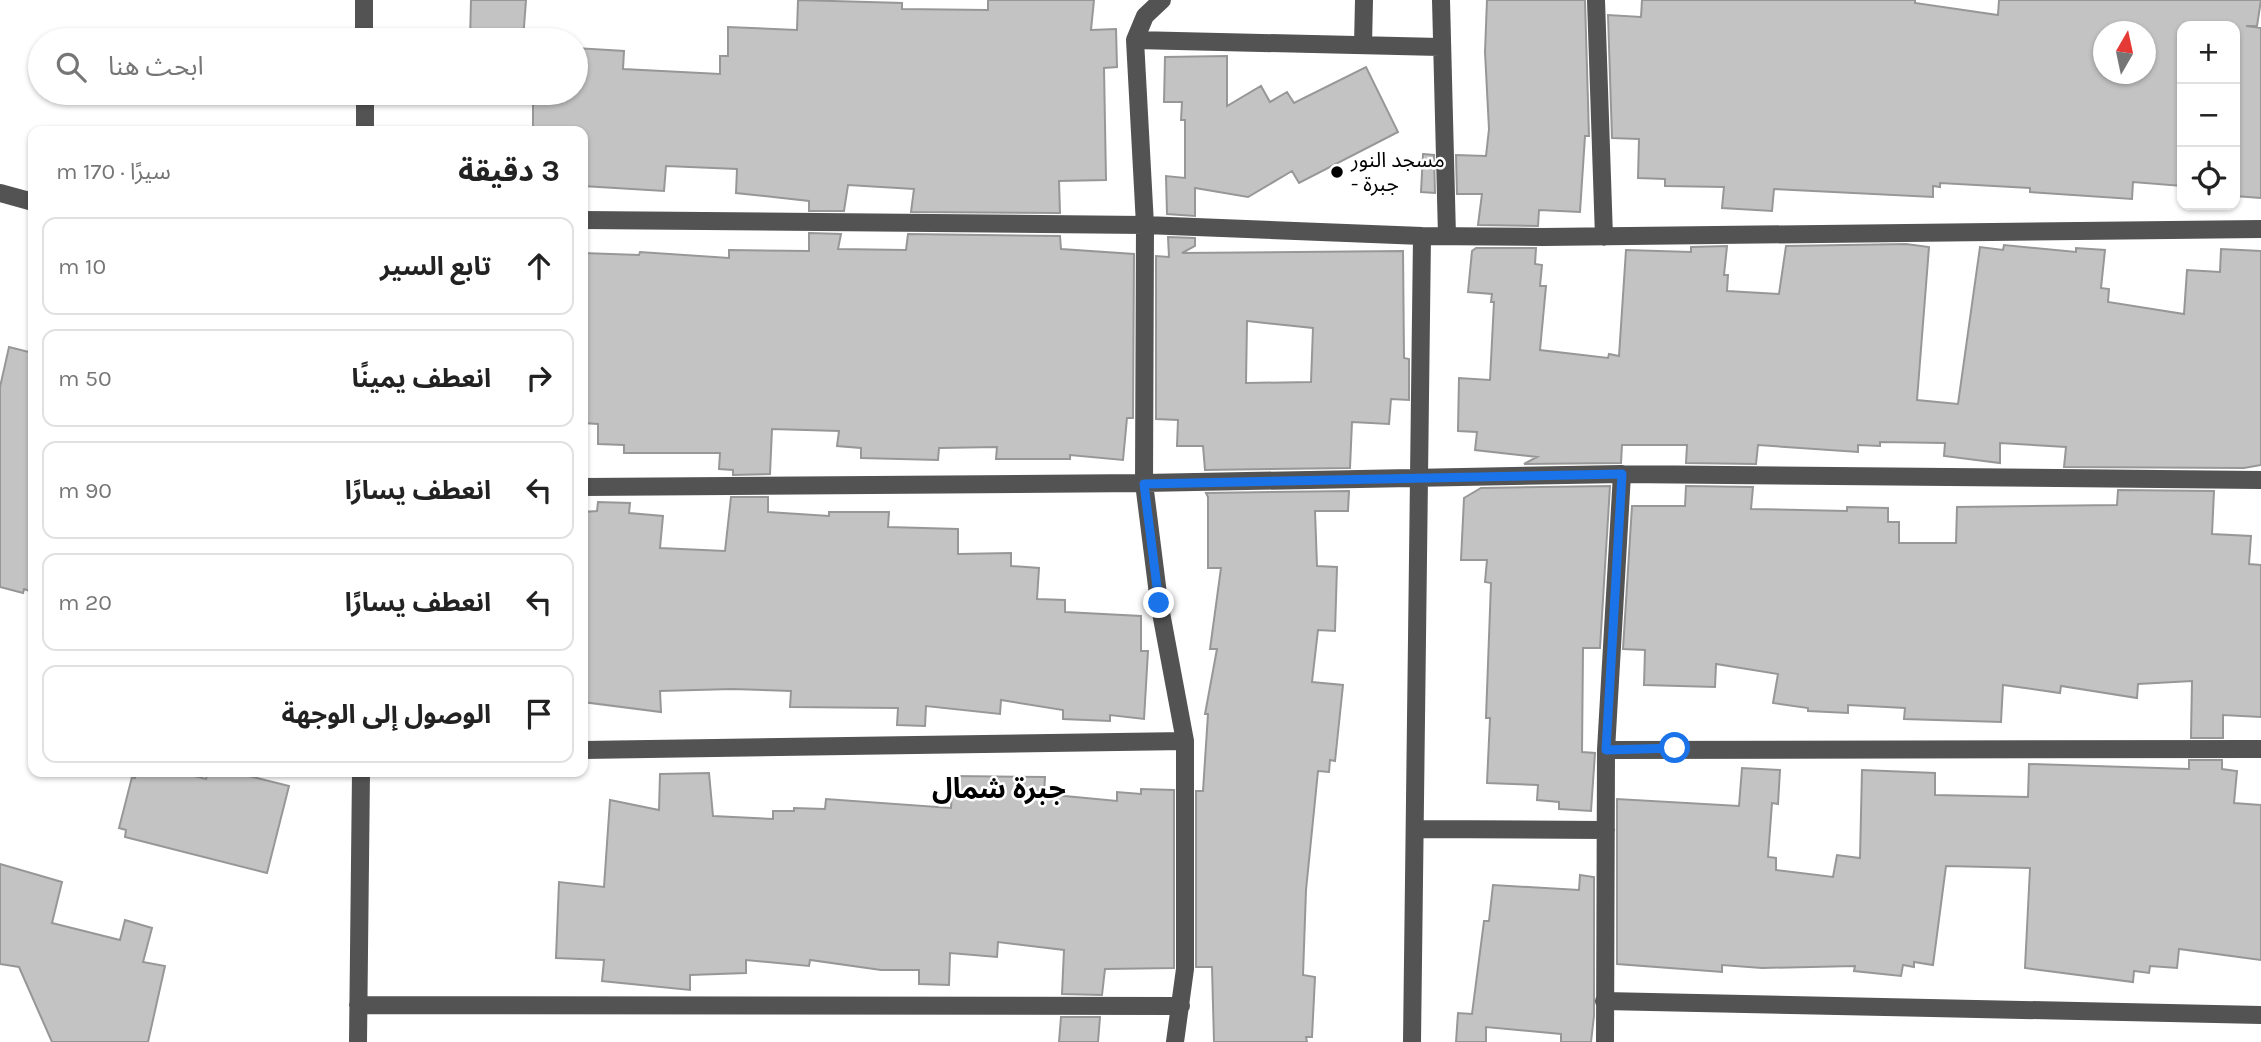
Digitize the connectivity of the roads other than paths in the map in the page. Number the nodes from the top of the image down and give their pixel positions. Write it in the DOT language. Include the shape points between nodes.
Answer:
graph roads {
  1 [pos="364,0"];
  2 [pos="1162,0"];
  3 [pos="1364,0"];
  4 [pos="1441,0"];
  5 [pos="1596,0"];
  6 [pos="364,28"];
  7 [pos="1135,40"];
  8 [pos="1363,45"];
  9 [pos="1440,47"];
  10 [pos="365,105"];
  11 [pos="365,126"];
  12 [pos="0,193"];
  13 [pos="28,201"];
  14 [pos="588,220"];
  15 [pos="1144,225"];
  16 [pos="2261,229"];
  17 [pos="1422,236"];
  18 [pos="1447,236"];
  19 [pos="1604,237"];
  20 [pos="1622,474"];
  21 [pos="1420,478"];
  22 [pos="2261,480"];
  23 [pos="1144,484"];
  24 [pos="588,486"];
  25 [pos="1185,741"];
  26 [pos="2261,748"];
  27 [pos="588,750"];
  28 [pos="1606,750"];
  29 [pos="360,777"];
  30 [pos="1416,829"];
  31 [pos="1606,830"];
  32 [pos="1604,1001"];
  33 [pos="358,1005"];
  34 [pos="1181,1006"];
  35 [pos="2261,1015"];
  36 [pos="358,1042"];
  37 [pos="1175,1042"];
  38 [pos="1412,1042"];
  39 [pos="1605,1042"];
  1 -- 6 [label="street"];
  2 -- 7 [label="street" via="1145,16"];
  3 -- 8 [label="street"];
  4 -- 9 [label="street"];
  5 -- 19 [label="street"];
  7 -- 8 [label="street"];
  7 -- 15 [label="street"];
  8 -- 9 [label="street"];
  9 -- 18 [label="street"];
  10 -- 11 [label="street"];
  12 -- 13 [label="street"];
  14 -- 15 [label="street"];
  15 -- 17 [label="street"];
  15 -- 23 [label="street"];
  16 -- 19 [label="street"];
  17 -- 18 [label="street"];
  17 -- 21 [label="street"];
  18 -- 19 [label="street"];
  20 -- 21 [label="street"];
  20 -- 22 [label="street"];
  20 -- 28 [label="street"];
  21 -- 23 [label="street"];
  21 -- 30 [label="street"];
  23 -- 24 [label="street"];
  23 -- 25 [label="street" via="1159,603"];
  25 -- 27 [label="street"];
  25 -- 34 [label="street"];
  26 -- 28 [label="street"];
  28 -- 31 [label="street"];
  29 -- 33 [label="street"];
  30 -- 31 [label="street"];
  30 -- 38 [label="street"];
  31 -- 32 [label="street"];
  32 -- 35 [label="street"];
  32 -- 39 [label="street"];
  33 -- 34 [label="street"];
  33 -- 36 [label="street"];
  34 -- 37 [label="street"];
}
